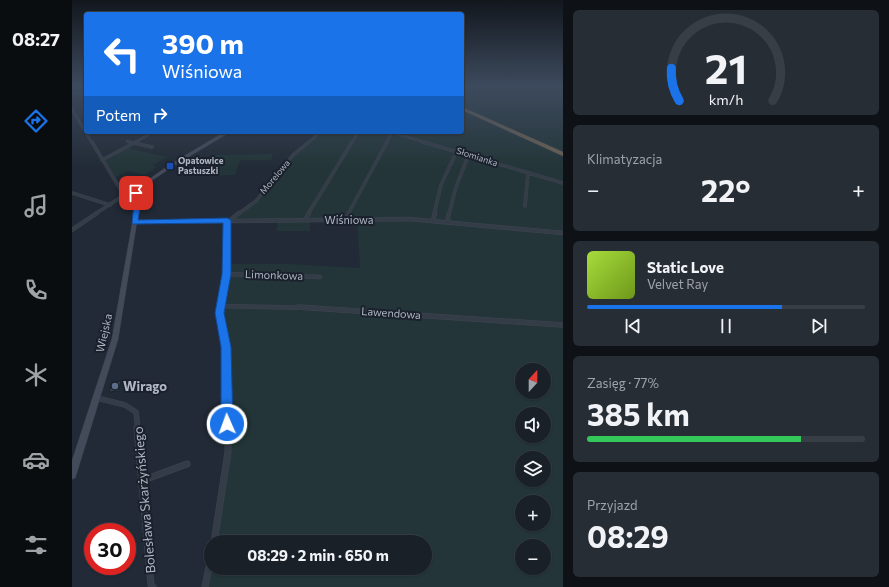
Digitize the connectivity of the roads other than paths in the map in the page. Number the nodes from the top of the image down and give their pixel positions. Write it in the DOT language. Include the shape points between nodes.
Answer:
graph roads {
  1 [pos="75,114"];
  2 [pos="476,114"];
  3 [pos="84,129"];
  4 [pos="87,134"];
  5 [pos="225,134"];
  6 [pos="318,134"];
  7 [pos="357,134"];
  8 [pos="391,134"];
  9 [pos="399,134"];
  10 [pos="148,135"];
  11 [pos="126,142"];
  12 [pos="134,143"];
  13 [pos="152,147"];
  14 [pos="469,154"];
  15 [pos="563,154"];
  16 [pos="454,157"];
  17 [pos="102,160"];
  18 [pos="528,173"];
  19 [pos="563,183"];
  20 [pos="136,191"];
  21 [pos="72,193"];
  22 [pos="126,194"];
  23 [pos="110,205"];
  24 [pos="525,206"];
  25 [pos="228,220"];
  26 [pos="304,220"];
  27 [pos="345,220"];
  28 [pos="433,221"];
  29 [pos="134,222"];
  30 [pos="447,222"];
  31 [pos="72,230"];
  32 [pos="563,233"];
  33 [pos="227,274"];
  34 [pos="320,277"];
  35 [pos="220,306"];
  36 [pos="563,325"];
  37 [pos="97,398"];
  38 [pos="187,464"];
  39 [pos="72,475"];
  40 [pos="142,481"];
  41 [pos="215,535"];
  42 [pos="207,575"];
  43 [pos="153,587"];
  44 [pos="205,587"];
  1 -- 3 [label="street"];
  2 -- 15 [label="highway"];
  4 -- 17 [label="street"];
  5 -- 20 [label="street" via="161,172"];
  6 -- 25 [label="street, Morelowa" via="293,155 256,201"];
  7 -- 26 [label="street"];
  8 -- 27 [label="street"];
  9 -- 14 [label="street, Słomianka"];
  10 -- 12 [label="street"];
  11 -- 12 [label="street"];
  12 -- 13 [label="street"];
  12 -- 17 [label="street"];
  14 -- 18 [label="street, Słomianka"];
  14 -- 30 [label="street" via="456,187"];
  16 -- 28 [label="street" via="441,185"];
  17 -- 22 [label="street" via="122,192"];
  18 -- 19 [label="street, Słomianka"];
  18 -- 24 [label="street"];
  20 -- 22 [label="street"];
  20 -- 29 [label="street, Wiejska"];
  21 -- 23 [label="street"];
  22 -- 23 [label="street"];
  23 -- 31 [label="street"];
  25 -- 26 [label="street, Wiśniowa"];
  25 -- 29 [label="street, Wiśniowa"];
  25 -- 33 [label="street"];
  26 -- 27 [label="street, Wiśniowa"];
  27 -- 28 [label="street, Wiśniowa"];
  28 -- 30 [label="street, Wiśniowa"];
  29 -- 37 [label="street, Wiejska" via="115,339"];
  30 -- 32 [label="street, Wiśniowa"];
  33 -- 34 [label="street, Limonkowa"];
  33 -- 35 [label="street"];
  35 -- 36 [label="street, Lawendowa" via="287,306"];
  35 -- 41 [label="street" via="226,347 228,452"];
  37 -- 39 [label="street, Wiejska"];
  37 -- 40 [label="street, Bolesława Skarżyńskiego" via="125,405 136,412"];
  38 -- 40 [label="street"];
  40 -- 43 [label="street, Bolesława Skarżyńskiego"];
  42 -- 44 [label="street"];
}
